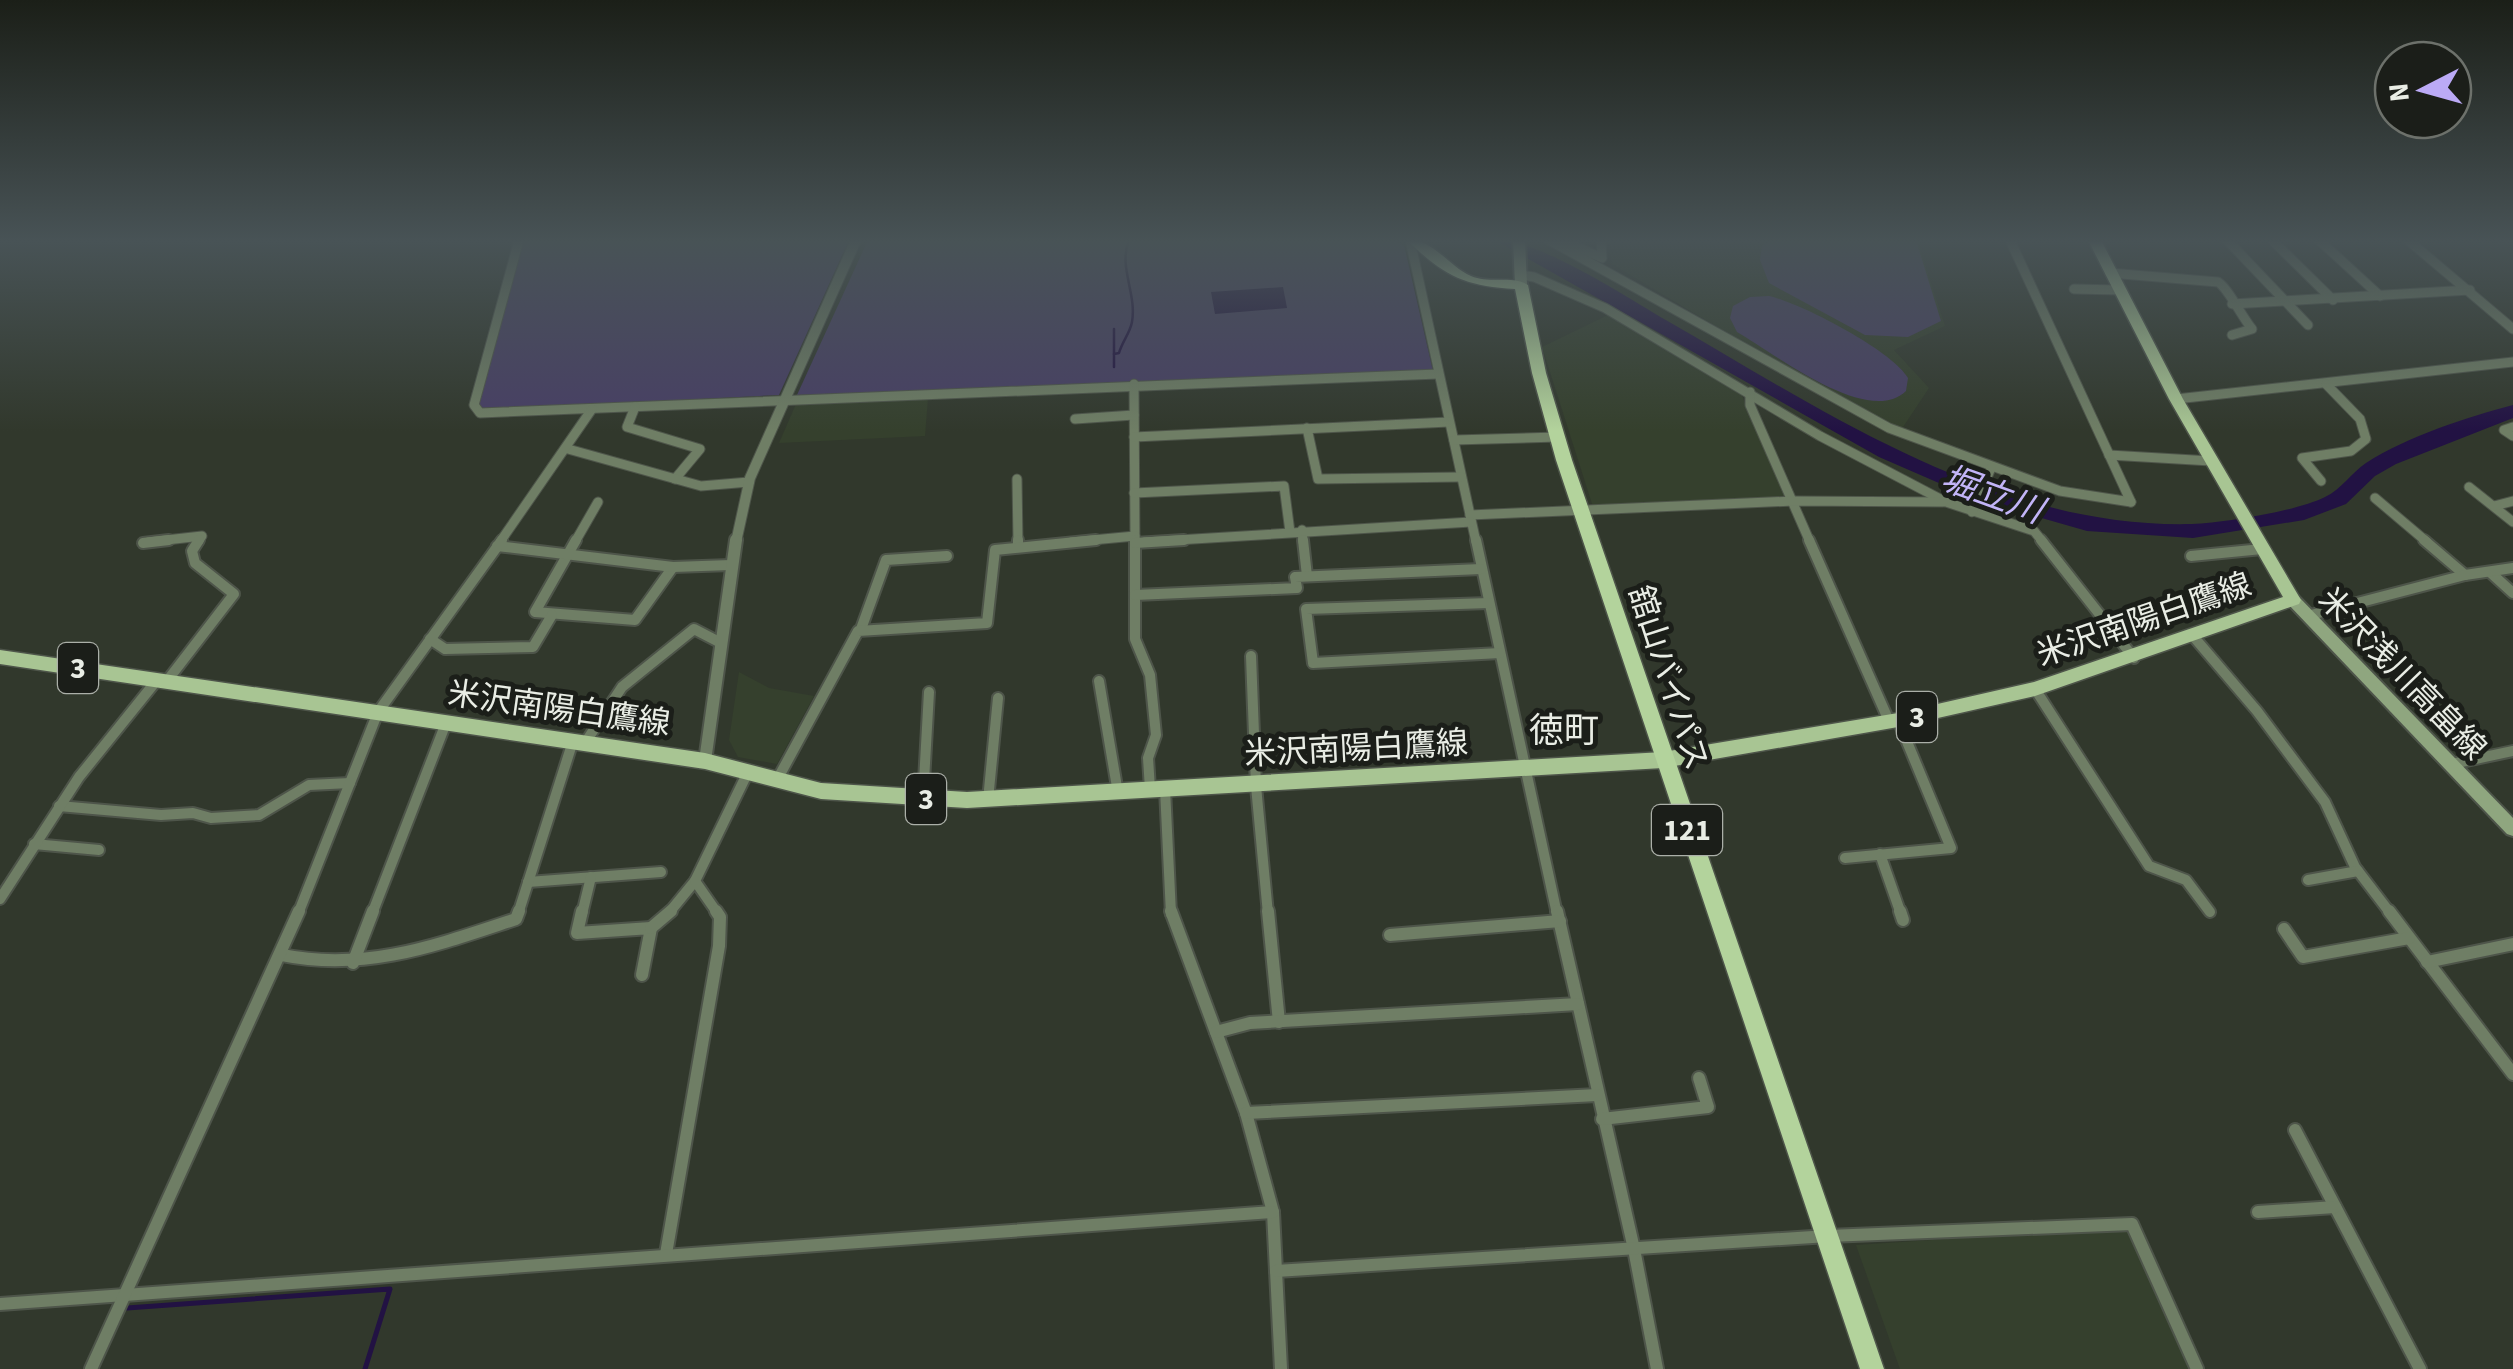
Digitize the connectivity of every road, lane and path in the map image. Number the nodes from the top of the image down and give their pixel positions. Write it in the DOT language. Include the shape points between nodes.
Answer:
graph roads {
  1 [pos="501,304"];
  2 [pos="827,304"];
  3 [pos="1424,304"];
  4 [pos="1524,304"];
  5 [pos="1596,304"];
  6 [pos="1668,304"];
  7 [pos="2039,304"];
  8 [pos="2126,304"];
  9 [pos="2232,304"];
  10 [pos="2235,304"];
  11 [pos="2288,304"];
  12 [pos="2485,304"];
  13 [pos="2308,325"];
  14 [pos="2513,329"];
  15 [pos="2232,335"];
  16 [pos="2513,362"];
  17 [pos="1438,374"];
  18 [pos="1134,384"];
  19 [pos="2326,384"];
  20 [pos="1750,392"];
  21 [pos="784,400"];
  22 [pos="2176,400"];
  23 [pos="635,407"];
  24 [pos="592,408"];
  25 [pos="1134,415"];
  26 [pos="1075,419"];
  27 [pos="1449,422"];
  28 [pos="2513,427"];
  29 [pos="1307,428"];
  30 [pos="1134,436"];
  31 [pos="2513,436"];
  32 [pos="1558,437"];
  33 [pos="1454,440"];
  34 [pos="568,449"];
  35 [pos="2109,455"];
  36 [pos="2211,461"];
  37 [pos="1989,472"];
  38 [pos="1461,477"];
  39 [pos="676,479"];
  40 [pos="1017,479"];
  41 [pos="2321,481"];
  42 [pos="749,482"];
  43 [pos="2469,487"];
  44 [pos="1134,493"];
  45 [pos="2375,498"];
  46 [pos="1794,501"];
  47 [pos="598,502"];
  48 [pos="1946,502"];
  49 [pos="2513,502"];
  50 [pos="2494,506"];
  51 [pos="1973,510"];
  52 [pos="1583,512"];
  53 [pos="1470,519"];
  54 [pos="2513,522"];
  55 [pos="1302,530"];
  56 [pos="1290,532"];
  57 [pos="1135,540"];
  58 [pos="143,543"];
  59 [pos="1018,544"];
  60 [pos="497,546"];
  61 [pos="2260,547"];
  62 [pos="567,554"];
  63 [pos="947,556"];
  64 [pos="2191,556"];
  65 [pos="731,565"];
  66 [pos="673,567"];
  67 [pos="2513,568"];
  68 [pos="1482,569"];
  69 [pos="2490,574"];
  70 [pos="2465,575"];
  71 [pos="1307,576"];
  72 [pos="2513,593"];
  73 [pos="1135,595"];
  74 [pos="2293,600"];
  75 [pos="1489,603"];
  76 [pos="552,615"];
  77 [pos="2312,615"];
  78 [pos="861,629"];
  79 [pos="2193,636"];
  80 [pos="430,640"];
  81 [pos="720,643"];
  82 [pos="1500,654"];
  83 [pos="0,656"];
  84 [pos="1251,656"];
  85 [pos="2134,658"];
  86 [pos="162,680"];
  87 [pos="1100,681"];
  88 [pos="2036,689"];
  89 [pos="929,692"];
  90 [pos="998,698"];
  91 [pos="378,712"];
  92 [pos="1894,721"];
  93 [pos="446,722"];
  94 [pos="579,742"];
  95 [pos="2513,751"];
  96 [pos="1663,760"];
  97 [pos="705,761"];
  98 [pos="2452,764"];
  99 [pos="1526,770"];
  100 [pos="747,774"];
  101 [pos="777,780"];
  102 [pos="350,783"];
  103 [pos="1256,786"];
  104 [pos="1158,789"];
  105 [pos="1118,794"];
  106 [pos="924,799"];
  107 [pos="988,800"];
  108 [pos="59,806"];
  109 [pos="2513,830"];
  110 [pos="34,844"];
  111 [pos="99,850"];
  112 [pos="1880,854"];
  113 [pos="1846,858"];
  114 [pos="2358,871"];
  115 [pos="660,872"];
  116 [pos="590,878"];
  117 [pos="2308,880"];
  118 [pos="695,881"];
  119 [pos="528,882"];
  120 [pos="0,899"];
  121 [pos="2210,912"];
  122 [pos="1903,920"];
  123 [pos="1560,921"];
  124 [pos="651,928"];
  125 [pos="2284,929"];
  126 [pos="1390,934"];
  127 [pos="2409,938"];
  128 [pos="2513,944"];
  129 [pos="282,955"];
  130 [pos="2427,962"];
  131 [pos="353,963"];
  132 [pos="642,975"];
  133 [pos="1578,1004"];
  134 [pos="1279,1022"];
  135 [pos="1216,1032"];
  136 [pos="2513,1074"];
  137 [pos="1699,1078"];
  138 [pos="1597,1095"];
  139 [pos="1246,1113"];
  140 [pos="1602,1119"];
  141 [pos="2295,1130"];
  142 [pos="2335,1207"];
  143 [pos="1273,1212"];
  144 [pos="2258,1212"];
  145 [pos="1828,1236"];
  146 [pos="1634,1250"];
  147 [pos="666,1254"];
  148 [pos="1276,1271"];
  149 [pos="123,1295"];
  150 [pos="0,1304"];
  151 [pos="92,1369"];
  152 [pos="1281,1369"];
  153 [pos="1657,1369"];
  154 [pos="1872,1369"];
  155 [pos="2197,1369"];
  156 [pos="2420,1369"];
  1 -- 24 [label="street" via="474,404 480,412"];
  2 -- 21 [label="street"];
  3 -- 17 [label="street"];
  4 -- 32 [label="highway, 舘山バイパス / 121"];
  5 -- 20 [label="street"];
  6 -- 37 [label="street" via="1856,413"];
  7 -- 35 [label="street"];
  8 -- 22 [label="main road, 米沢南陽白鷹線"];
  9 -- 10 [label="street"];
  9 -- 15 [label="street" via="2252,330"];
  11 -- 13 [label="street"];
  12 -- 14 [label="street"];
  16 -- 19 [label="street"];
  17 -- 18 [label="street"];
  17 -- 27 [label="street"];
  18 -- 21 [label="street"];
  18 -- 25 [label="street"];
  19 -- 22 [label="street"];
  19 -- 41 [label="street" via="2360,419 2366,439 2351,451 2302,458"];
  20 -- 46 [label="street"];
  20 -- 48 [label="street"];
  21 -- 23 [label="street"];
  21 -- 42 [label="street"];
  22 -- 36 [label="main road, 米沢南陽白鷹線"];
  23 -- 24 [label="street"];
  23 -- 39 [label="street" via="626,427 700,449"];
  24 -- 34 [label="street"];
  25 -- 26 [label="street"];
  25 -- 30 [label="street"];
  27 -- 29 [label="street"];
  27 -- 33 [label="street"];
  28 -- 31 [label="street" via="2504,430"];
  29 -- 30 [label="street"];
  29 -- 38 [label="street" via="1318,479"];
  30 -- 44 [label="street"];
  32 -- 33 [label="street"];
  32 -- 52 [label="highway, 舘山バイパス / 121"];
  33 -- 38 [label="street"];
  34 -- 39 [label="street"];
  34 -- 60 [label="street"];
  35 -- 36 [label="street"];
  35 -- 37 [label="street" via="2132,502"];
  36 -- 61 [label="main road, 米沢南陽白鷹線"];
  37 -- 51 [label="street"];
  38 -- 53 [label="street"];
  39 -- 42 [label="street" via="701,486"];
  40 -- 59 [label="street"];
  42 -- 65 [label="street"];
  43 -- 50 [label="street"];
  44 -- 56 [label="street" via="1284,486"];
  44 -- 57 [label="street"];
  45 -- 70 [label="street"];
  46 -- 48 [label="street"];
  46 -- 52 [label="street"];
  46 -- 92 [label="street"];
  47 -- 62 [label="street"];
  48 -- 51 [label="street"];
  49 -- 50 [label="street"];
  50 -- 54 [label="street"];
  51 -- 85 [label="street" via="2034,530"];
  52 -- 53 [label="street"];
  52 -- 96 [label="highway, 舘山バイパス / 121"];
  53 -- 55 [label="street"];
  53 -- 68 [label="street"];
  55 -- 56 [label="street"];
  55 -- 71 [label="street"];
  56 -- 57 [label="street"];
  57 -- 59 [label="street"];
  57 -- 73 [label="street"];
  58 -- 86 [label="street" via="202,536 192,552 195,563 234,594"];
  59 -- 78 [label="street" via="995,550 987,623"];
  60 -- 62 [label="street"];
  60 -- 80 [label="street"];
  61 -- 64 [label="street"];
  61 -- 74 [label="main road, 米沢南陽白鷹線"];
  62 -- 66 [label="street"];
  62 -- 76 [label="street" via="535,612"];
  63 -- 78 [label="street" via="886,560"];
  65 -- 66 [label="street"];
  65 -- 81 [label="street"];
  66 -- 76 [label="street" via="635,620"];
  67 -- 69 [label="street"];
  68 -- 71 [label="street"];
  68 -- 75 [label="street"];
  69 -- 70 [label="street"];
  69 -- 72 [label="street"];
  70 -- 77 [label="street"];
  71 -- 73 [label="street" via="1295,577 1296,588"];
  73 -- 104 [label="street" via="1135,638 1150,675 1156,735 1148,758"];
  74 -- 77 [label="main road, 米沢浅川高畠線"];
  74 -- 79 [label="main road, 米沢南陽白鷹線 / 3"];
  75 -- 82 [label="street"];
  75 -- 82 [label="street" via="1306,608 1313,663"];
  76 -- 80 [label="street" via="533,647 445,649"];
  77 -- 98 [label="main road, 米沢浅川高畠線"];
  78 -- 101 [label="street"];
  79 -- 85 [label="main road, 米沢南陽白鷹線 / 3"];
  79 -- 114 [label="street" via="2325,802"];
  80 -- 91 [label="street"];
  81 -- 94 [label="street" via="694,629 622,687"];
  81 -- 97 [label="street"];
  82 -- 99 [label="street"];
  83 -- 86 [label="main road, 米沢南陽白鷹線 / 3"];
  84 -- 103 [label="street"];
  85 -- 88 [label="main road, 米沢南陽白鷹線 / 3"];
  86 -- 91 [label="main road, 米沢南陽白鷹線 / 3"];
  86 -- 108 [label="street"];
  87 -- 105 [label="street"];
  88 -- 92 [label="main road, 米沢南陽白鷹線 / 3"];
  88 -- 121 [label="street" via="2149,866 2192,882"];
  89 -- 106 [label="street"];
  90 -- 107 [label="street"];
  91 -- 93 [label="main road, 米沢南陽白鷹線 / 3"];
  91 -- 102 [label="street"];
  92 -- 96 [label="main road, 米沢南陽白鷹線 / 3"];
  92 -- 112 [label="street" via="1950,848"];
  93 -- 94 [label="main road, 米沢南陽白鷹線 / 3"];
  93 -- 131 [label="street"];
  94 -- 97 [label="main road, 米沢南陽白鷹線 / 3"];
  94 -- 119 [label="street"];
  95 -- 98 [label="street"];
  96 -- 99 [label="main road, 米沢南陽白鷹線 / 3"];
  96 -- 145 [label="highway, 舘山バイパス / 121"];
  97 -- 100 [label="main road, 米沢南陽白鷹線 / 3"];
  98 -- 109 [label="main road, 米沢浅川高畠線"];
  99 -- 103 [label="main road, 米沢南陽白鷹線 / 3"];
  99 -- 123 [label="street"];
  100 -- 101 [label="main road, 米沢南陽白鷹線 / 3"];
  100 -- 118 [label="street"];
  101 -- 106 [label="main road, 米沢南陽白鷹線 / 3" via="821,791"];
  102 -- 108 [label="street" via="310,785 258,815 161,816"];
  102 -- 129 [label="street"];
  103 -- 104 [label="main road, 米沢南陽白鷹線 / 3"];
  103 -- 134 [label="street"];
  104 -- 105 [label="main road, 米沢南陽白鷹線 / 3"];
  104 -- 135 [label="street" via="1171,920"];
  105 -- 107 [label="main road, 米沢南陽白鷹線 / 3"];
  106 -- 107 [label="main road, 米沢南陽白鷹線 / 3"];
  108 -- 110 [label="street"];
  110 -- 111 [label="street"];
  110 -- 120 [label="street"];
  112 -- 113 [label="street"];
  112 -- 122 [label="street"];
  114 -- 117 [label="street"];
  114 -- 127 [label="street"];
  115 -- 116 [label="street"];
  116 -- 119 [label="street"];
  116 -- 124 [label="street" via="578,934"];
  118 -- 124 [label="street"];
  118 -- 147 [label="street" via="720,917 719,946"];
  119 -- 131 [label="street" via="516,919 384,962"];
  123 -- 126 [label="street"];
  123 -- 133 [label="street"];
  124 -- 132 [label="street"];
  125 -- 127 [label="street" via="2304,957"];
  127 -- 130 [label="street"];
  128 -- 130 [label="street"];
  129 -- 131 [label="street"];
  129 -- 149 [label="street"];
  130 -- 136 [label="street"];
  133 -- 134 [label="street"];
  133 -- 138 [label="street"];
  134 -- 135 [label="street"];
  135 -- 139 [label="street"];
  137 -- 140 [label="street" via="1708,1107"];
  138 -- 139 [label="street"];
  138 -- 140 [label="street"];
  139 -- 143 [label="street"];
  140 -- 146 [label="street"];
  141 -- 142 [label="street"];
  142 -- 144 [label="street"];
  142 -- 156 [label="street"];
  143 -- 147 [label="street"];
  143 -- 148 [label="street"];
  145 -- 146 [label="street"];
  145 -- 154 [label="highway, 舘山バイパス / 121"];
  145 -- 155 [label="street" via="2132,1224"];
  146 -- 148 [label="street"];
  146 -- 153 [label="street"];
  147 -- 149 [label="street"];
  148 -- 152 [label="street"];
  149 -- 150 [label="street"];
  149 -- 151 [label="street"];
}
